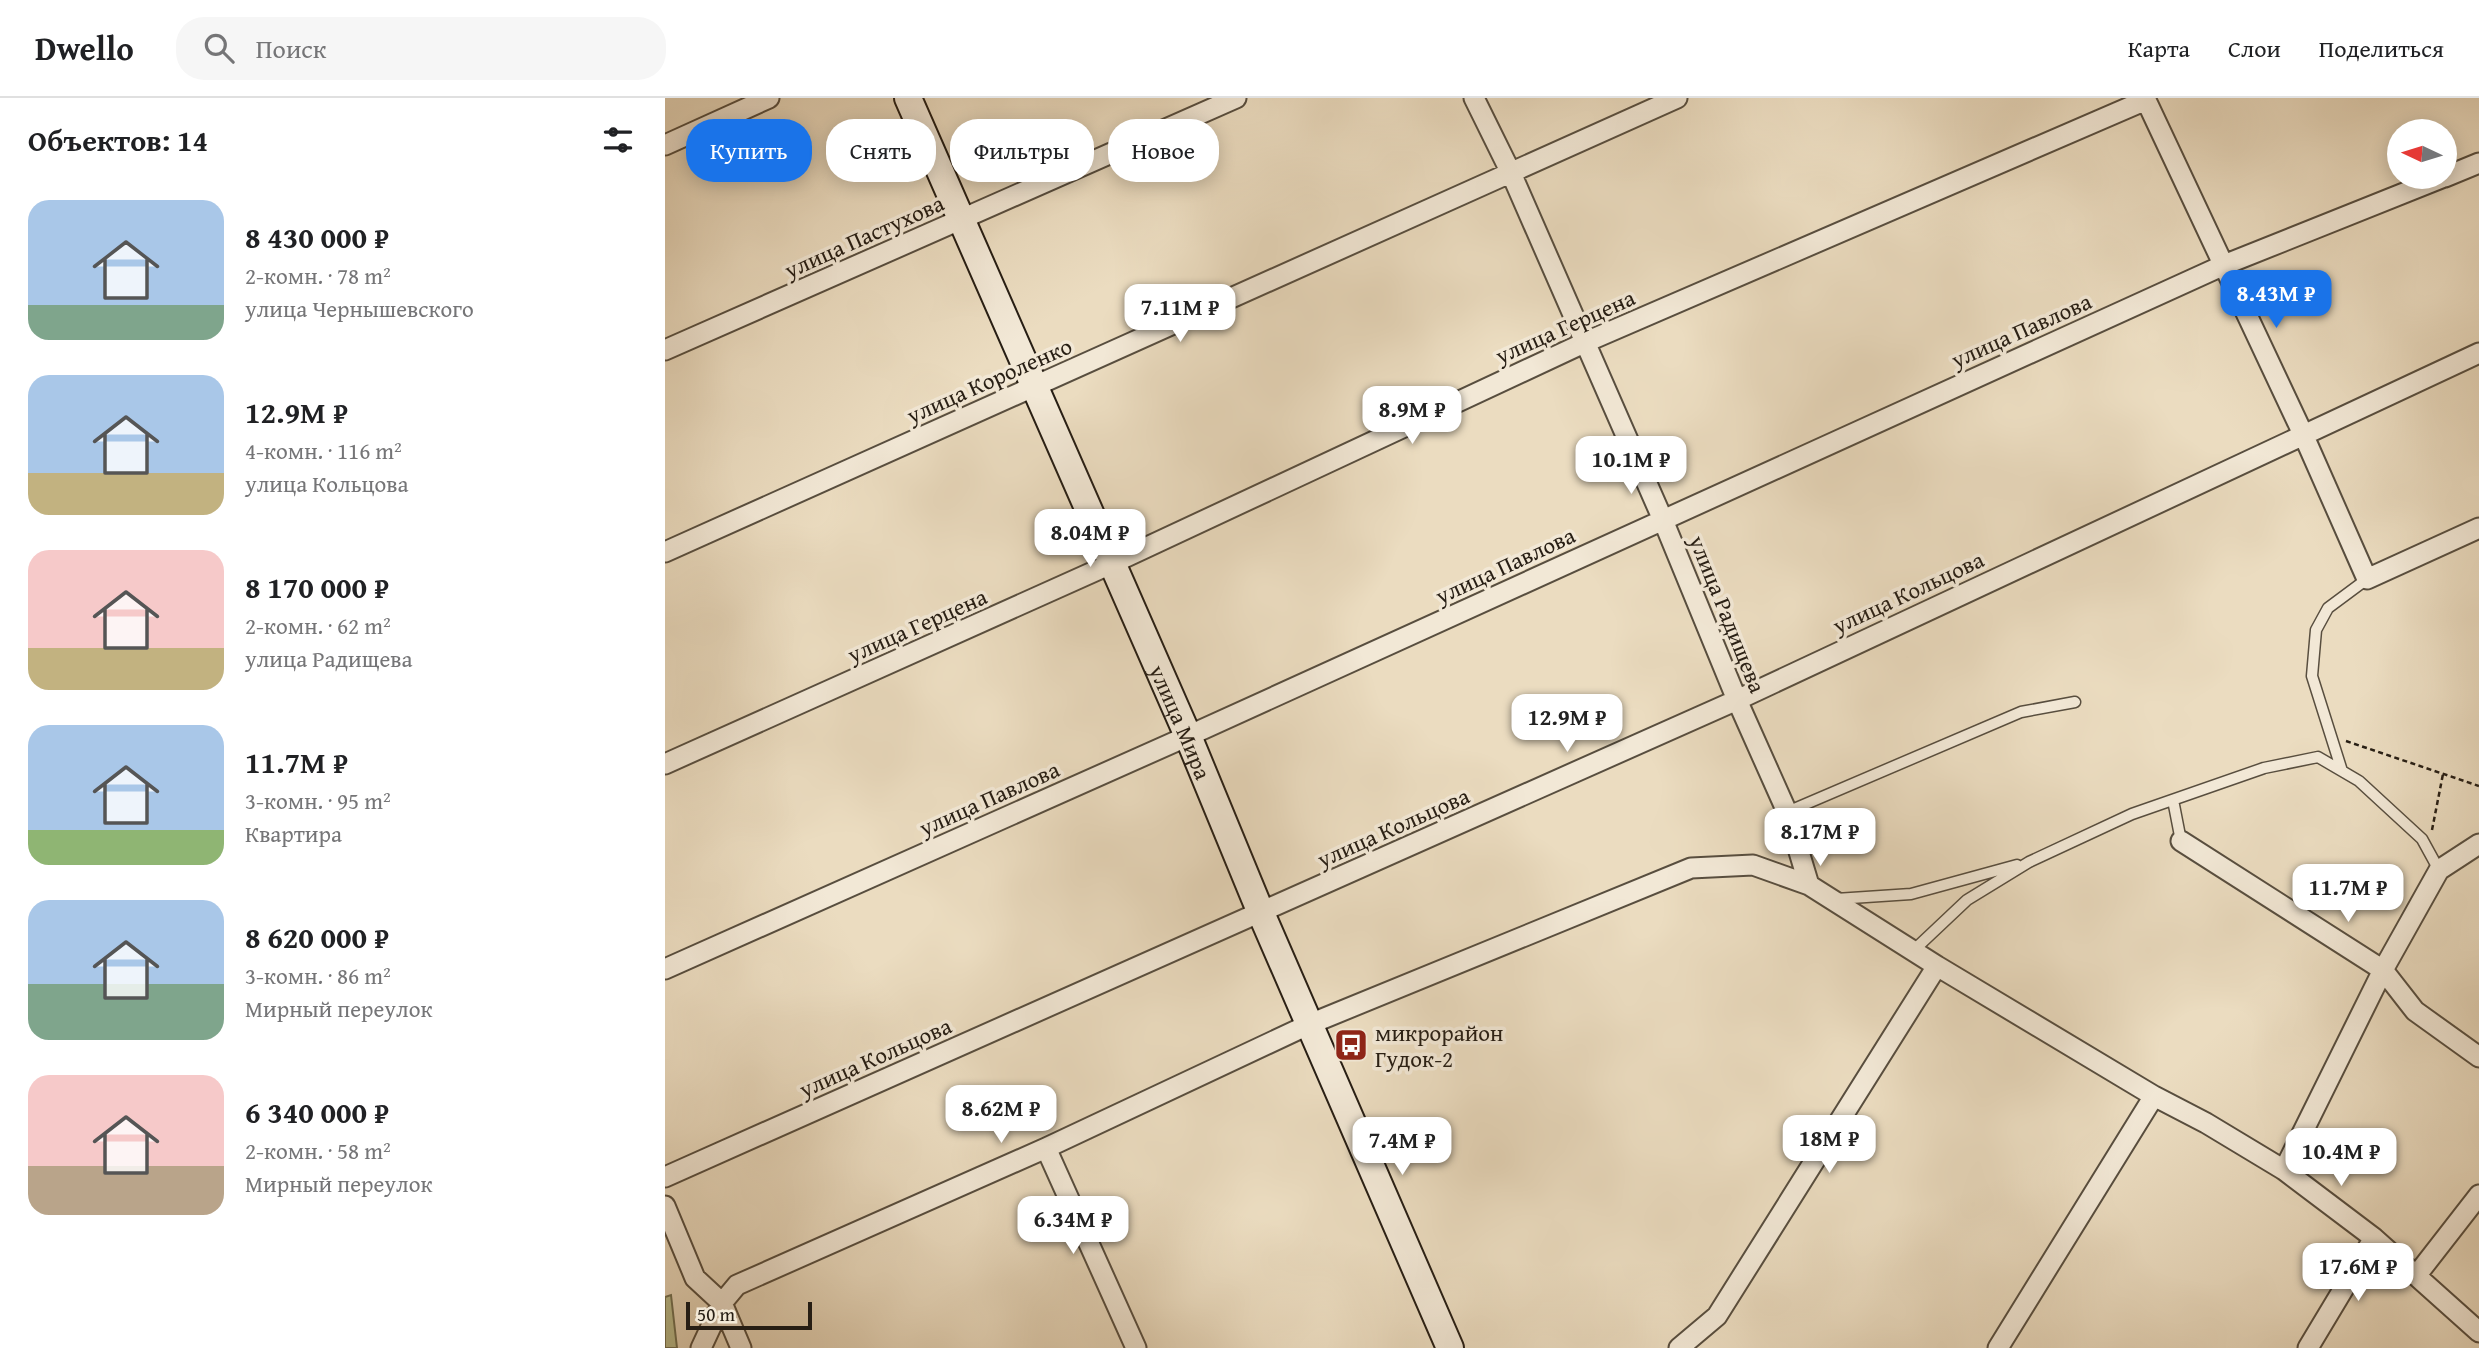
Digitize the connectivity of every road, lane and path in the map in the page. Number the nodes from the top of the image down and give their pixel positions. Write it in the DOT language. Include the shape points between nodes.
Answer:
graph roads {
  1 [pos="769,98"];
  2 [pos="908,98"];
  3 [pos="1235,98"];
  4 [pos="1474,98"];
  5 [pos="1677,98"];
  6 [pos="2146,99"];
  7 [pos="665,145"];
  8 [pos="2479,163"];
  9 [pos="2457,172"];
  10 [pos="1511,173"];
  11 [pos="2414,189"];
  12 [pos="962,220"];
  13 [pos="2224,265"];
  14 [pos="1586,342"];
  15 [pos="665,350"];
  16 [pos="2479,353"];
  17 [pos="1036,386"];
  18 [pos="2303,434"];
  19 [pos="1663,520"];
  20 [pos="2479,528"];
  21 [pos="665,552"];
  22 [pos="1113,563"];
  23 [pos="2367,579"];
  24 [pos="1737,700"];
  25 [pos="2075,702"];
  26 [pos="1188,736"];
  27 [pos="2331,737"];
  28 [pos="665,764"];
  29 [pos="2342,771"];
  30 [pos="2444,774"];
  31 [pos="2479,786"];
  32 [pos="2173,800"];
  33 [pos="1787,812"];
  34 [pos="2181,841"];
  35 [pos="2479,844"];
  36 [pos="2428,850"];
  37 [pos="2029,862"];
  38 [pos="2439,870"];
  39 [pos="1809,885"];
  40 [pos="1832,899"];
  41 [pos="1261,912"];
  42 [pos="1914,950"];
  43 [pos="1937,966"];
  44 [pos="665,968"];
  45 [pos="2383,970"];
  46 [pos="1310,1024"];
  47 [pos="2479,1057"];
  48 [pos="2154,1096"];
  49 [pos="1046,1148"];
  50 [pos="2284,1170"];
  51 [pos="665,1177"];
  52 [pos="2479,1195"];
  53 [pos="665,1206"];
  54 [pos="2374,1238"];
  55 [pos="2416,1276"];
  56 [pos="722,1303"];
  57 [pos="2479,1332"];
  58 [pos="701,1348"];
  59 [pos="741,1348"];
  60 [pos="1136,1348"];
  61 [pos="1450,1348"];
  62 [pos="1679,1348"];
  63 [pos="1998,1348"];
  64 [pos="2308,1348"];
  1 -- 7 [label="street"];
  2 -- 12 [label="main road, улица Мира"];
  3 -- 12 [label="street, улица Пастухова"];
  4 -- 10 [label="street, улица Радищева"];
  5 -- 10 [label="street, улица Короленко"];
  6 -- 13 [label="street"];
  6 -- 14 [label="street, улица Герцена"];
  8 -- 9 [label="street, улица Павлова"];
  10 -- 14 [label="street, улица Радищева"];
  10 -- 17 [label="street, улица Короленко"];
  11 -- 13 [label="street, улица Павлова"];
  12 -- 15 [label="street, улица Пастухова"];
  12 -- 17 [label="main road, улица Мира"];
  13 -- 18 [label="street"];
  13 -- 19 [label="street, улица Павлова"];
  14 -- 19 [label="street, улица Радищева"];
  14 -- 22 [label="street, улица Герцена"];
  16 -- 18 [label="street, улица Кольцова"];
  17 -- 21 [label="street, улица Короленко"];
  17 -- 22 [label="main road, улица Мира"];
  18 -- 23 [label="street"];
  18 -- 24 [label="street, улица Кольцова"];
  19 -- 24 [label="street, улица Радищева"];
  19 -- 26 [label="street, улица Павлова"];
  20 -- 23 [label="street"];
  22 -- 26 [label="main road, улица Мира"];
  22 -- 28 [label="street, улица Герцена"];
  23 -- 27 [label="lane" via="2328,608 2316,630 2312,676"];
  24 -- 33 [label="street, улица Радищева"];
  24 -- 41 [label="street, улица Кольцова"];
  25 -- 33 [label="lane" via="2021,712"];
  26 -- 41 [label="main road, улица Мира"];
  26 -- 44 [label="street, улица Павлова"];
  27 -- 29 [label="lane"];
  27 -- 30 [label="path"];
  29 -- 32 [label="lane" via="2318,757 2264,768"];
  29 -- 36 [label="lane" via="2413,830"];
  30 -- 31 [label="path"];
  30 -- 36 [label="path"];
  32 -- 34 [label="lane"];
  32 -- 37 [label="lane"];
  33 -- 39 [label="street, улица Радищева"];
  34 -- 45 [label="street"];
  35 -- 38 [label="street"];
  36 -- 38 [label="lane"];
  37 -- 40 [label="lane" via="1911,894"];
  37 -- 42 [label="lane" via="1966,900"];
  38 -- 45 [label="street"];
  39 -- 40 [label="street"];
  39 -- 46 [label="street" via="1753,865 1691,868"];
  40 -- 42 [label="street"];
  41 -- 46 [label="main road, улица Мира"];
  41 -- 51 [label="street, улица Кольцова"];
  42 -- 43 [label="street"];
  43 -- 48 [label="street"];
  43 -- 62 [label="street" via="1717,1316"];
  45 -- 47 [label="street" via="2415,1011"];
  45 -- 50 [label="street"];
  46 -- 49 [label="street"];
  46 -- 61 [label="main road, улица Мира"];
  48 -- 50 [label="street"];
  48 -- 63 [label="street"];
  49 -- 56 [label="street" via="737,1285"];
  49 -- 60 [label="street"];
  50 -- 54 [label="street"];
  52 -- 55 [label="street"];
  53 -- 56 [label="street" via="695,1278"];
  54 -- 55 [label="street"];
  54 -- 64 [label="street"];
  55 -- 57 [label="street"];
  56 -- 58 [label="street"];
  56 -- 59 [label="street"];
}
